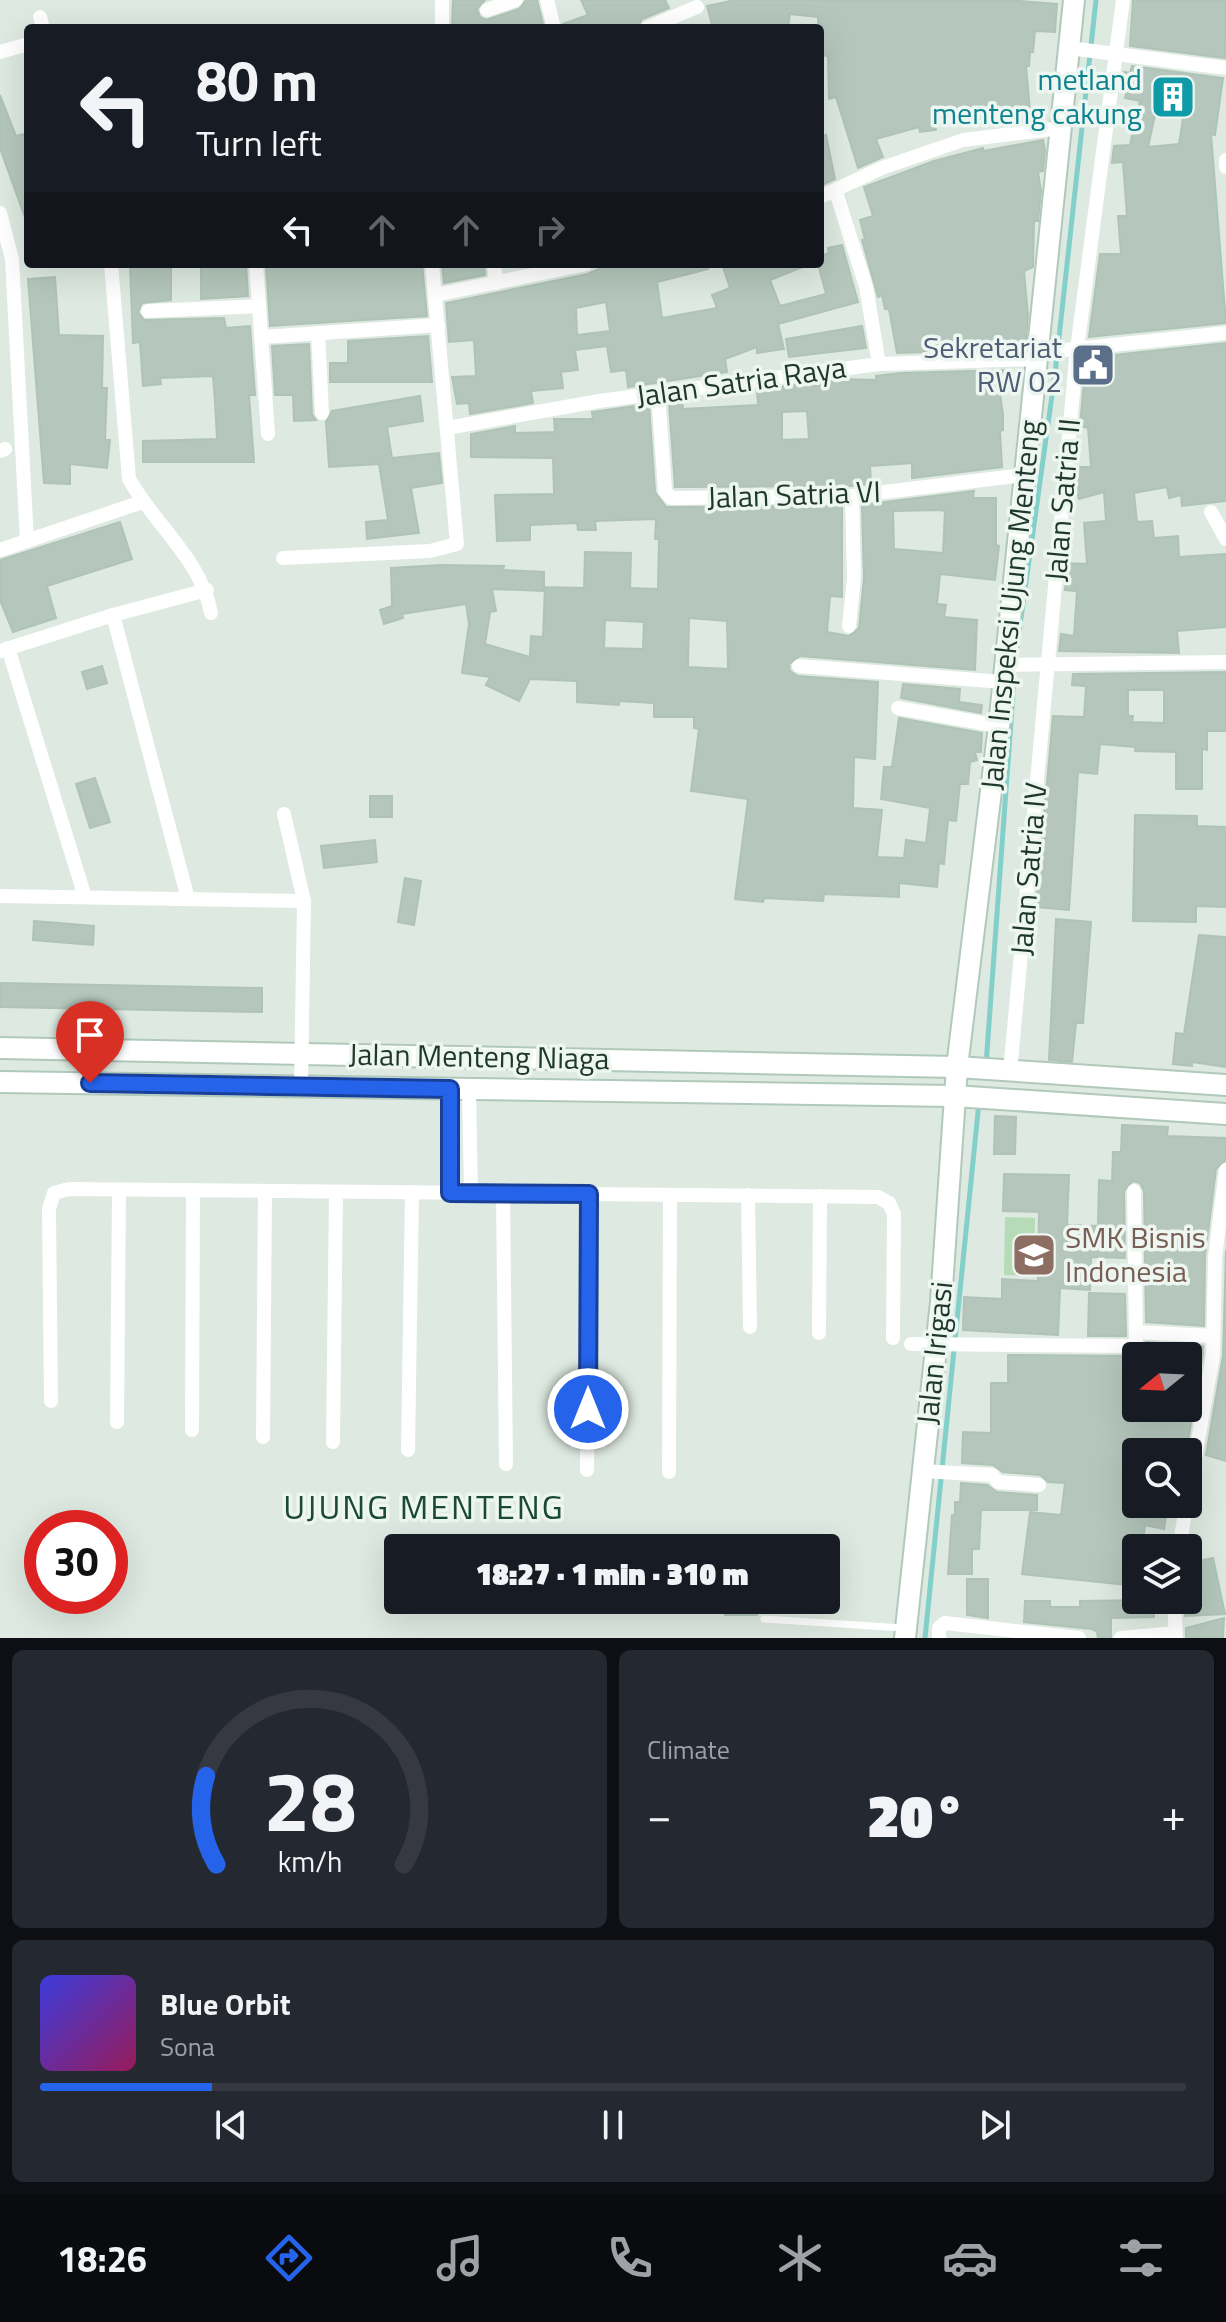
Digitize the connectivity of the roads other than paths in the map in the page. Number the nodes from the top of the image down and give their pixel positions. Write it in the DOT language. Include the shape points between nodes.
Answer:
graph roads {
  1 [pos="442,0"];
  2 [pos="516,0"];
  3 [pos="547,0"];
  4 [pos="1123,0"];
  5 [pos="1071,1"];
  6 [pos="697,7"];
  7 [pos="487,10"];
  8 [pos="442,24"];
  9 [pos="553,24"];
  10 [pos="657,24"];
  11 [pos="24,45"];
  12 [pos="1074,49"];
  13 [pos="0,52"];
  14 [pos="1109,53"];
  15 [pos="1226,68"];
  16 [pos="1061,128"];
  17 [pos="1226,160"];
  18 [pos="1226,167"];
  19 [pos="836,192"];
  20 [pos="824,196"];
  21 [pos="0,213"];
  22 [pos="111,268"];
  23 [pos="256,268"];
  24 [pos="432,268"];
  25 [pos="494,268"];
  26 [pos="567,268"];
  27 [pos="496,283"];
  28 [pos="435,295"];
  29 [pos="259,306"];
  30 [pos="148,311"];
  31 [pos="438,325"];
  32 [pos="318,333"];
  33 [pos="1226,333"];
  34 [pos="263,337"];
  35 [pos="1074,349"];
  36 [pos="1038,354"];
  37 [pos="879,364"];
  38 [pos="658,393"];
  39 [pos="322,413"];
  40 [pos="447,428"];
  41 [pos="268,434"];
  42 [pos="1023,475"];
  43 [pos="852,496"];
  44 [pos="142,502"];
  45 [pos="1211,512"];
  46 [pos="1226,539"];
  47 [pos="27,541"];
  48 [pos="0,550"];
  49 [pos="283,558"];
  50 [pos="207,590"];
  51 [pos="211,613"];
  52 [pos="113,615"];
  53 [pos="849,626"];
  54 [pos="4,650"];
  55 [pos="1226,662"];
  56 [pos="799,666"];
  57 [pos="1044,666"];
  58 [pos="1008,670"];
  59 [pos="898,708"];
  60 [pos="999,726"];
  61 [pos="284,814"];
  62 [pos="0,896"];
  63 [pos="85,897"];
  64 [pos="188,899"];
  65 [pos="304,901"];
  66 [pos="0,1048"];
  67 [pos="301,1054"];
  68 [pos="960,1067"];
  69 [pos="1008,1072"];
  70 [pos="0,1082"];
  71 [pos="1226,1085"];
  72 [pos="301,1087"];
  73 [pos="460,1089"];
  74 [pos="956,1097"];
  75 [pos="1226,1114"];
  76 [pos="1226,1170"];
  77 [pos="119,1190"];
  78 [pos="193,1191"];
  79 [pos="265,1191"];
  80 [pos="1134,1191"];
  81 [pos="336,1192"];
  82 [pos="412,1192"];
  83 [pos="450,1193"];
  84 [pos="471,1193"];
  85 [pos="503,1193"];
  86 [pos="589,1194"];
  87 [pos="670,1195"];
  88 [pos="748,1195"];
  89 [pos="820,1196"];
  90 [pos="750,1327"];
  91 [pos="1137,1332"];
  92 [pos="819,1333"];
  93 [pos="1213,1336"];
  94 [pos="893,1338"];
  95 [pos="941,1343"];
  96 [pos="911,1344"];
  97 [pos="51,1401"];
  98 [pos="117,1422"];
  99 [pos="192,1430"];
  100 [pos="263,1437"];
  101 [pos="333,1442"];
  102 [pos="408,1450"];
  103 [pos="506,1464"];
  104 [pos="587,1470"];
  105 [pos="669,1472"];
  106 [pos="930,1472"];
  107 [pos="1039,1485"];
  108 [pos="1181,1534"];
  109 [pos="1174,1614"];
  110 [pos="764,1619"];
  111 [pos="905,1633"];
  112 [pos="1175,1636"];
  113 [pos="939,1638"];
  114 [pos="1079,1638"];
  115 [pos="1121,1638"];
  1 -- 8 [label="street"];
  2 -- 7 [label="street"];
  3 -- 9 [label="street"];
  4 -- 14 [label="street, Jalan Satria II"];
  5 -- 12 [label="street, Jalan Inspeksi Ujung Menteng"];
  6 -- 10 [label="street"];
  11 -- 13 [label="street"];
  12 -- 14 [label="street"];
  12 -- 16 [label="street, Jalan Inspeksi Ujung Menteng"];
  14 -- 15 [label="street"];
  14 -- 35 [label="street, Jalan Satria II"];
  16 -- 19 [label="street" via="963,140 882,168"];
  16 -- 36 [label="street, Jalan Inspeksi Ujung Menteng"];
  17 -- 18 [label="street"];
  19 -- 20 [label="street"];
  19 -- 37 [label="street" via="866,287"];
  21 -- 47 [label="street" via="12,259"];
  22 -- 44 [label="street" via="129,479"];
  23 -- 29 [label="street"];
  24 -- 28 [label="street"];
  25 -- 27 [label="street"];
  26 -- 27 [label="street"];
  27 -- 28 [label="street"];
  28 -- 31 [label="street"];
  29 -- 30 [label="street"];
  29 -- 34 [label="street"];
  31 -- 32 [label="street"];
  31 -- 40 [label="street"];
  32 -- 34 [label="street"];
  32 -- 39 [label="street"];
  33 -- 35 [label="street, Jalan Satria Raya"];
  34 -- 41 [label="street"];
  35 -- 36 [label="street, Jalan Satria Raya"];
  35 -- 57 [label="street, Jalan Satria II"];
  36 -- 37 [label="street, Jalan Satria Raya"];
  36 -- 42 [label="street, Jalan Inspeksi Ujung Menteng"];
  37 -- 38 [label="street, Jalan Satria Raya"];
  38 -- 40 [label="street, Jalan Satria Raya"];
  38 -- 43 [label="street, Jalan Satria VI" via="669,497"];
  40 -- 49 [label="street" via="457,544 430,551"];
  42 -- 43 [label="street, Jalan Satria VI"];
  42 -- 58 [label="street, Jalan Inspeksi Ujung Menteng"];
  43 -- 53 [label="street"];
  44 -- 47 [label="street"];
  44 -- 50 [label="street"];
  45 -- 46 [label="street"];
  47 -- 48 [label="street"];
  50 -- 51 [label="street"];
  50 -- 52 [label="street"];
  52 -- 54 [label="street"];
  52 -- 64 [label="street"];
  54 -- 63 [label="street"];
  55 -- 57 [label="street"];
  56 -- 58 [label="street"];
  57 -- 58 [label="street"];
  57 -- 69 [label="street, Jalan Satria IV"];
  58 -- 60 [label="street, Jalan Inspeksi Ujung Menteng"];
  59 -- 60 [label="street"];
  60 -- 68 [label="street, Jalan Inspeksi Ujung Menteng"];
  61 -- 65 [label="street"];
  62 -- 63 [label="street"];
  63 -- 64 [label="street"];
  64 -- 65 [label="street"];
  65 -- 67 [label="street"];
  66 -- 67 [label="street, Jalan Menteng Niaga"];
  67 -- 68 [label="street, Jalan Menteng Niaga"];
  67 -- 72 [label="street"];
  68 -- 69 [label="street, Jalan Menteng Niaga"];
  68 -- 74 [label="street, Jalan Irigasi"];
  69 -- 71 [label="street, Jalan Menteng Niaga"];
  70 -- 72 [label="street, Jalan Menteng Niaga"];
  72 -- 73 [label="street, Jalan Menteng Niaga"];
  73 -- 74 [label="street, Jalan Menteng Niaga"];
  73 -- 83 [label="street"];
  73 -- 84 [label="street"];
  74 -- 75 [label="street, Jalan Menteng Niaga"];
  74 -- 95 [label="street, Jalan Irigasi"];
  76 -- 93 [label="street" via="1216,1242"];
  77 -- 78 [label="street"];
  77 -- 97 [label="street" via="54,1193 49,1209"];
  77 -- 98 [label="street"];
  78 -- 79 [label="street"];
  78 -- 99 [label="street"];
  79 -- 81 [label="street"];
  79 -- 100 [label="street"];
  80 -- 91 [label="street"];
  81 -- 82 [label="street"];
  81 -- 101 [label="street"];
  82 -- 83 [label="street"];
  82 -- 102 [label="street"];
  83 -- 84 [label="street"];
  84 -- 85 [label="street"];
  85 -- 86 [label="street"];
  85 -- 103 [label="street"];
  86 -- 87 [label="street"];
  86 -- 104 [label="street"];
  87 -- 88 [label="street"];
  87 -- 105 [label="street"];
  88 -- 89 [label="street"];
  88 -- 90 [label="street"];
  89 -- 92 [label="street"];
  89 -- 94 [label="street" via="878,1197 889,1203 894,1214"];
  91 -- 93 [label="street"];
  91 -- 95 [label="street" via="1134,1347"];
  93 -- 108 [label="street"];
  95 -- 96 [label="street"];
  95 -- 106 [label="street, Jalan Irigasi"];
  106 -- 107 [label="street" via="992,1475 998,1482"];
  106 -- 111 [label="street, Jalan Irigasi"];
  109 -- 112 [label="street"];
  110 -- 111 [label="lane"];
  112 -- 115 [label="street"];
  113 -- 114 [label="street" via="945,1623"];
}
